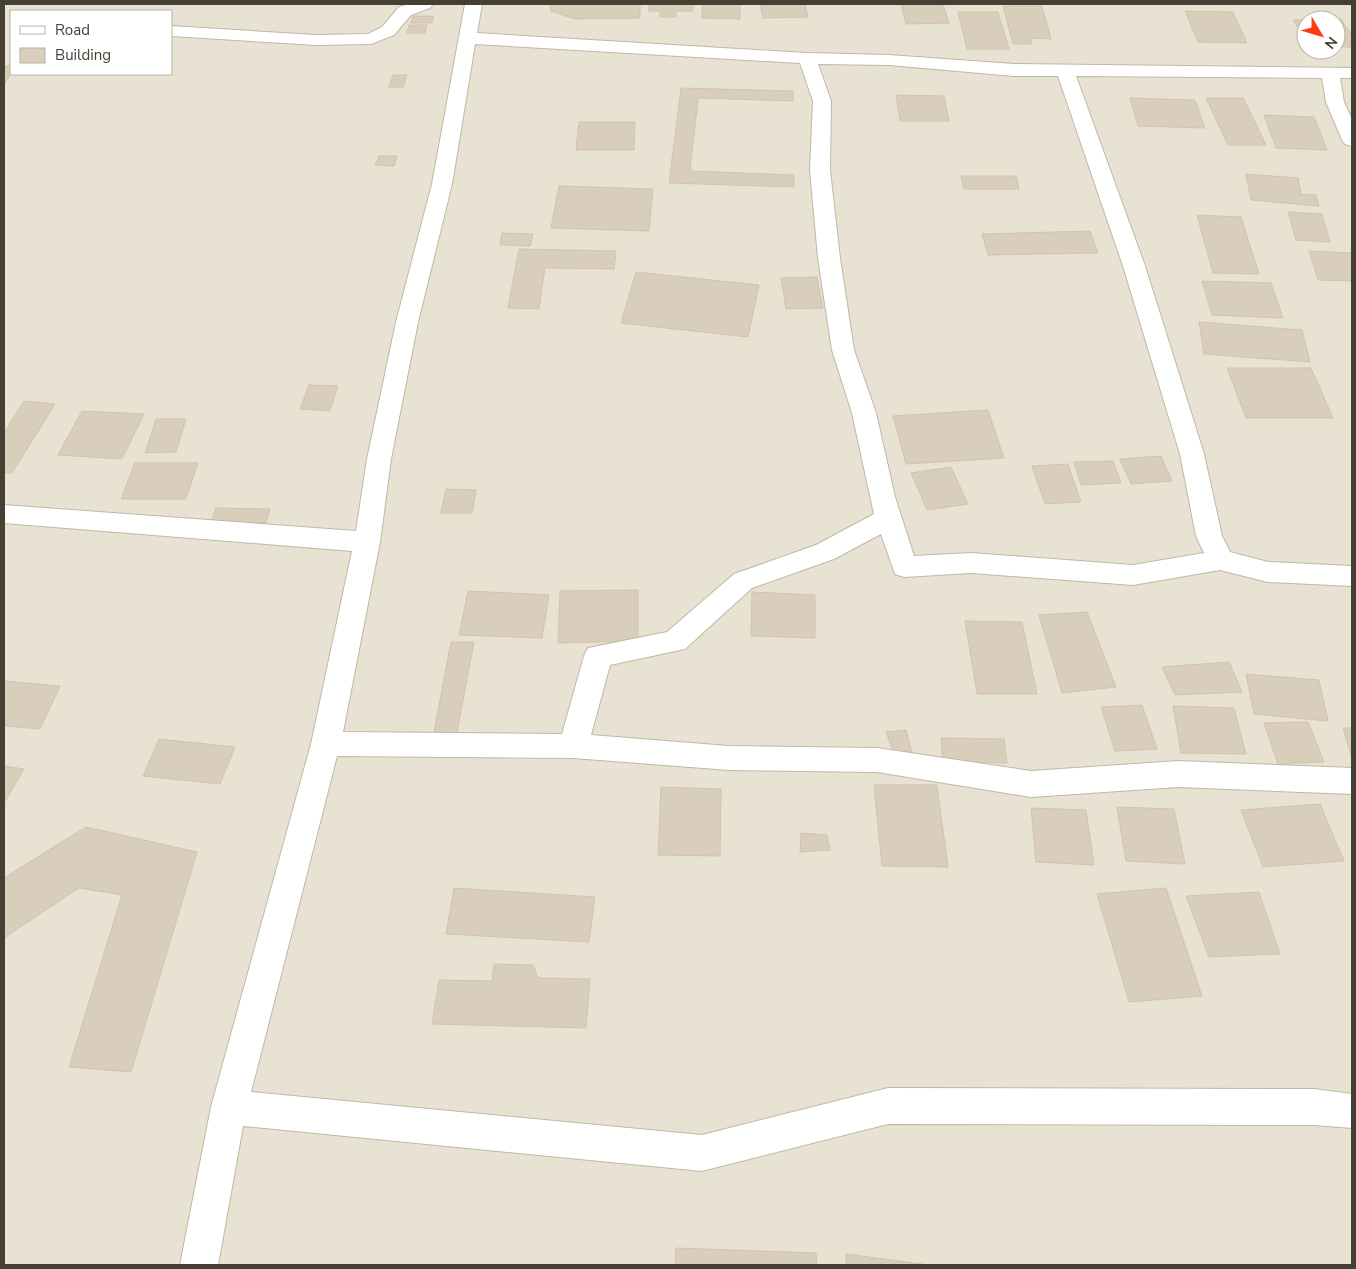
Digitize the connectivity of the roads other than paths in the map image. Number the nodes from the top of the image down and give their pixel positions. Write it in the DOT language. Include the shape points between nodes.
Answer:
graph roads {
  1 [pos="424,4"];
  2 [pos="473,4"];
  3 [pos="172,30"];
  4 [pos="467,38"];
  5 [pos="807,58"];
  6 [pos="1065,70"];
  7 [pos="1330,72"];
  8 [pos="1352,73"];
  9 [pos="1352,140"];
  10 [pos="4,514"];
  11 [pos="888,518"];
  12 [pos="367,542"];
  13 [pos="1220,560"];
  14 [pos="1352,576"];
  15 [pos="326,744"];
  16 [pos="574,746"];
  17 [pos="1352,781"];
  18 [pos="229,1107"];
  19 [pos="1352,1111"];
  20 [pos="199,1265"];
  1 -- 3 [label="street" via="406,11 388,31 371,39 316,40"];
  2 -- 4 [label="street"];
  4 -- 5 [label="street"];
  4 -- 12 [label="street" via="442,184 407,322 378,459"];
  5 -- 6 [label="street"];
  5 -- 11 [label="street" via="822,101 820,170 843,350 864,413"];
  6 -- 7 [label="street"];
  6 -- 13 [label="street" via="1134,266 1192,454 1209,536"];
  7 -- 8 [label="street"];
  7 -- 9 [label="street" via="1335,102"];
  10 -- 12 [label="street"];
  11 -- 13 [label="street" via="904,567 971,564 1133,575"];
  11 -- 16 [label="street" via="825,552 743,580 674,641 598,656"];
  12 -- 15 [label="street"];
  13 -- 14 [label="street" via="1268,572"];
  15 -- 16 [label="street"];
  15 -- 18 [label="street"];
  16 -- 17 [label="street" via="729,758 877,760 1031,784 1178,774"];
  18 -- 19 [label="street" via="702,1153 888,1106 1314,1107"];
  18 -- 20 [label="street"];
}
